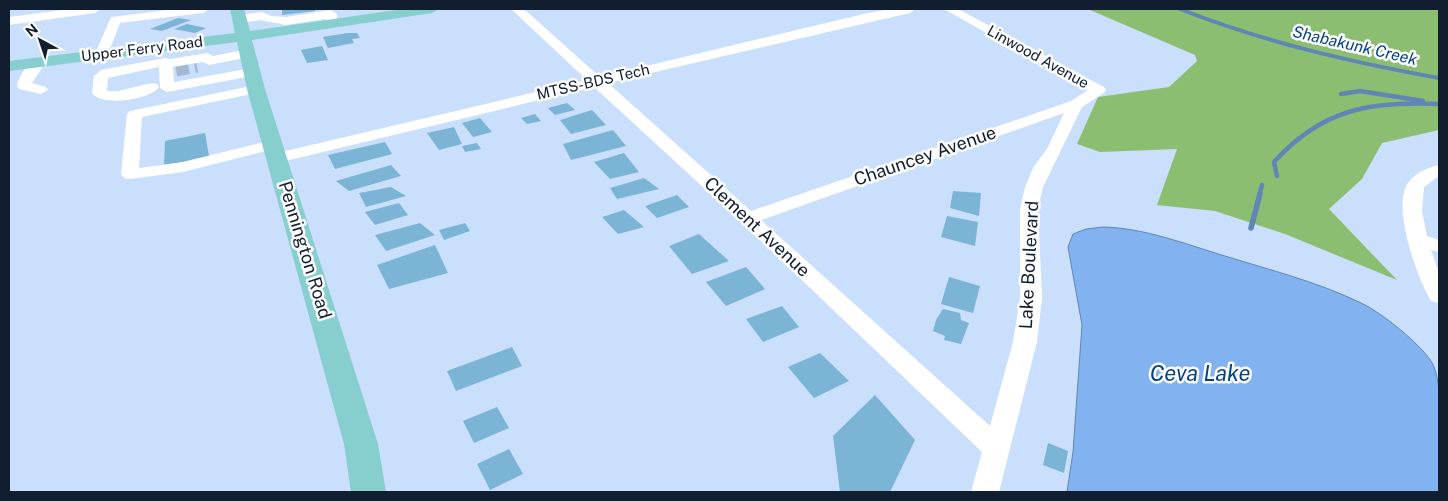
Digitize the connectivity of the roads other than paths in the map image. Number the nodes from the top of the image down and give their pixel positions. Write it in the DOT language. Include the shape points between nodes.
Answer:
graph roads {
  1 [pos="94,9"];
  2 [pos="203,9"];
  3 [pos="432,9"];
  4 [pos="517,9"];
  5 [pos="910,9"];
  6 [pos="950,9"];
  7 [pos="331,15"];
  8 [pos="9,21"];
  9 [pos="181,44"];
  10 [pos="247,46"];
  11 [pos="147,48"];
  12 [pos="102,54"];
  13 [pos="39,62"];
  14 [pos="9,66"];
  15 [pos="206,69"];
  16 [pos="169,71"];
  17 [pos="597,81"];
  18 [pos="41,90"];
  19 [pos="1100,90"];
  20 [pos="1076,104"];
  21 [pos="275,152"];
  22 [pos="1439,170"];
  23 [pos="748,218"];
  24 [pos="1419,240"];
  25 [pos="1439,246"];
  26 [pos="1439,296"];
  27 [pos="996,448"];
  28 [pos="369,492"];
  29 [pos="985,492"];
  1 -- 8 [label="street"];
  2 -- 12 [label="street" via="115,20"];
  3 -- 7 [label="main road, Upper Ferry Road"];
  4 -- 17 [label="street, Clement Avenue"];
  5 -- 17 [label="street, MTSS-BDS Tech"];
  6 -- 19 [label="street, Linwood Avenue"];
  7 -- 10 [label="main road, Upper Ferry Road"];
  9 -- 10 [label="main road, Upper Ferry Road"];
  9 -- 11 [label="main road, Upper Ferry Road"];
  9 -- 16 [label="street"];
  10 -- 15 [label="street"];
  10 -- 15 [label="street"];
  10 -- 21 [label="main road, Pennington Road"];
  10 -- 21 [label="street, MTSS-BDS Tech" via="135,114 130,174"];
  11 -- 12 [label="main road, Upper Ferry Road"];
  11 -- 16 [label="street"];
  12 -- 13 [label="main road, Upper Ferry Road"];
  13 -- 14 [label="main road, Upper Ferry Road"];
  13 -- 18 [label="street" via="24,86"];
  15 -- 16 [label="street" via="207,57"];
  15 -- 16 [label="street" via="167,88"];
  16 -- 16 [label="street" via="123,70 101,76 99,94 105,97 152,87"];
  17 -- 21 [label="street, MTSS-BDS Tech"];
  17 -- 23 [label="street, Clement Avenue"];
  19 -- 20 [label="street, Chauncey Avenue"];
  20 -- 23 [label="street, Chauncey Avenue"];
  20 -- 27 [label="street, Lake Boulevard" via="1034,187 1029,209 1031,298 1025,342"];
  21 -- 28 [label="main road, Pennington Road" via="362,444"];
  22 -- 24 [label="street" via="1420,180 1414,188 1413,208"];
  23 -- 27 [label="street, Clement Avenue"];
  24 -- 25 [label="street"];
  24 -- 26 [label="street" via="1428,274"];
  27 -- 29 [label="street, Lake Boulevard"];
}
